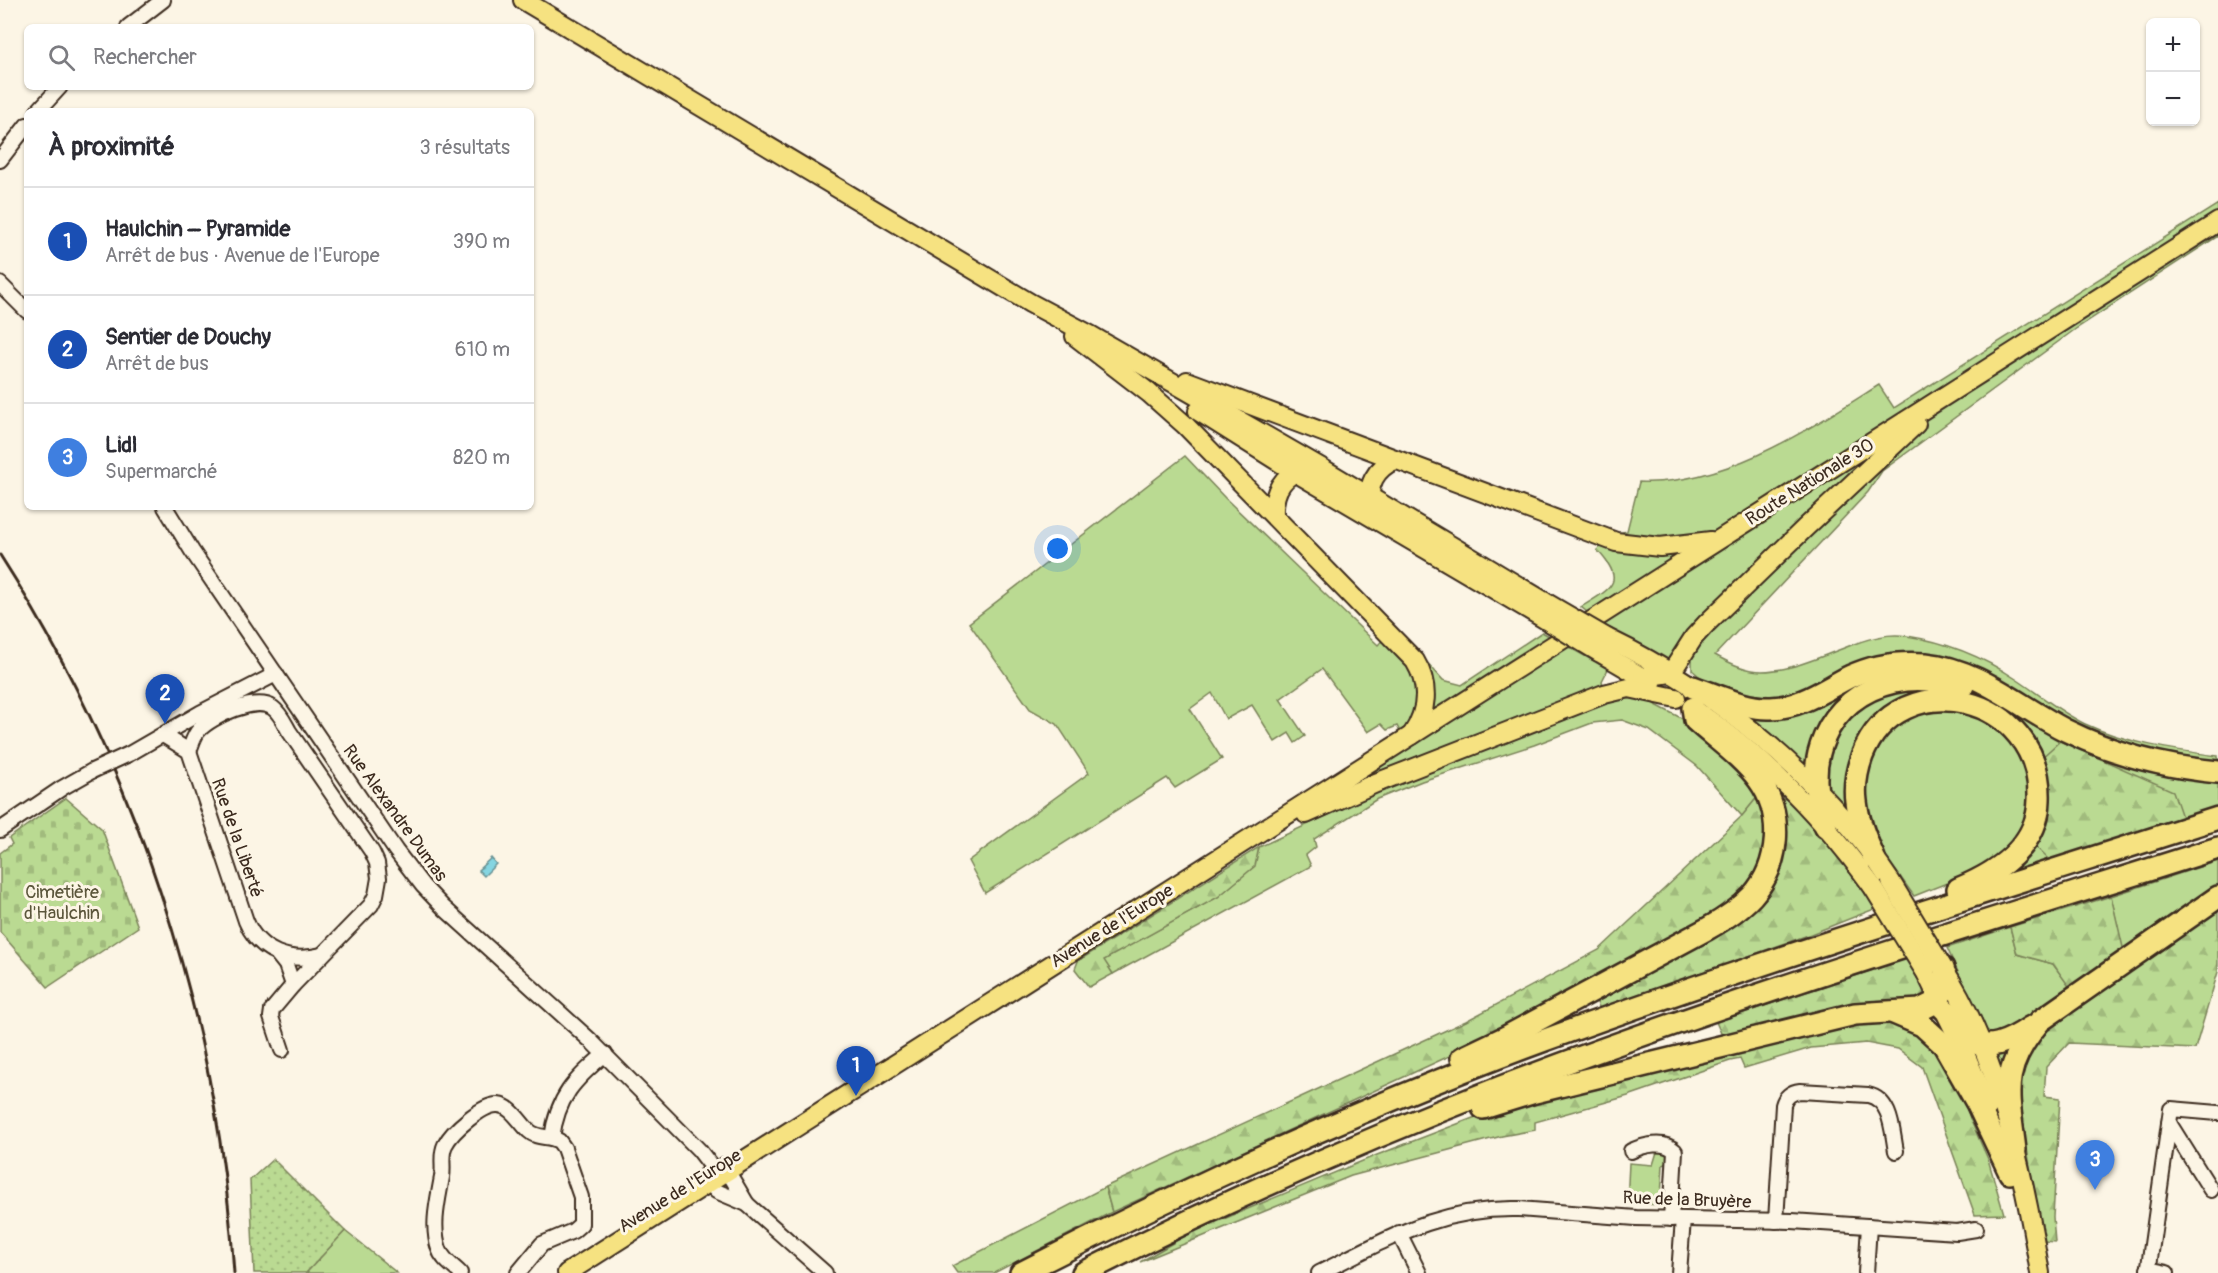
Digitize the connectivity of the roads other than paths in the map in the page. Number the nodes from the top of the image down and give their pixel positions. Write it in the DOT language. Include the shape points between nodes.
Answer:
graph roads {
  1 [pos="163,0"];
  2 [pos="523,0"];
  3 [pos="132,24"];
  4 [pos="57,90"];
  5 [pos="41,108"];
  6 [pos="21,144"];
  7 [pos="0,160"];
  8 [pos="2215,225"];
  9 [pos="0,284"];
  10 [pos="1030,303"];
  11 [pos="24,308"];
  12 [pos="1069,331"];
  13 [pos="1109,346"];
  14 [pos="1945,396"];
  15 [pos="1395,460"];
  16 [pos="1320,467"];
  17 [pos="1295,472"];
  18 [pos="1370,496"];
  19 [pos="167,510"];
  20 [pos="1274,514"];
  21 [pos="1391,527"];
  22 [pos="1722,538"];
  23 [pos="1542,608"];
  24 [pos="1603,645"];
  25 [pos="1621,665"];
  26 [pos="1671,673"];
  27 [pos="276,674"];
  28 [pos="1643,677"];
  29 [pos="1604,694"];
  30 [pos="1687,698"];
  31 [pos="2044,718"];
  32 [pos="163,735"];
  33 [pos="1412,735"];
  34 [pos="189,751"];
  35 [pos="2218,772"];
  36 [pos="1816,792"];
  37 [pos="2218,818"];
  38 [pos="1826,827"];
  39 [pos="0,830"];
  40 [pos="1245,842"];
  41 [pos="2218,848"];
  42 [pos="401,858"];
  43 [pos="1874,858"];
  44 [pos="379,871"];
  45 [pos="1882,885"];
  46 [pos="2218,897"];
  47 [pos="278,955"];
  48 [pos="322,955"];
  49 [pos="1785,957"];
  50 [pos="1934,971"];
  51 [pos="293,985"];
  52 [pos="1942,1003"];
  53 [pos="1888,1012"];
  54 [pos="2040,1021"];
  55 [pos="1981,1044"];
  56 [pos="282,1050"];
  57 [pos="605,1054"];
  58 [pos="2218,1113"];
  59 [pos="2170,1116"];
  60 [pos="552,1138"];
  61 [pos="1287,1145"];
  62 [pos="2015,1150"];
  63 [pos="1631,1151"];
  64 [pos="1896,1151"];
  65 [pos="1298,1171"];
  66 [pos="716,1173"];
  67 [pos="2010,1173"];
  68 [pos="2211,1190"];
  69 [pos="747,1204"];
  70 [pos="1677,1219"];
  71 [pos="1776,1221"];
  72 [pos="1869,1226"];
  73 [pos="1976,1229"];
  74 [pos="1399,1233"];
  75 [pos="2148,1271"];
  76 [pos="460,1273"];
  77 [pos="518,1273"];
  78 [pos="552,1273"];
  79 [pos="567,1273"];
  80 [pos="825,1273"];
  81 [pos="1021,1273"];
  82 [pos="1083,1273"];
  83 [pos="1319,1273"];
  84 [pos="1419,1273"];
  85 [pos="1679,1273"];
  86 [pos="1866,1273"];
  87 [pos="2034,1273"];
  88 [pos="2040,1273"];
  89 [pos="2167,1273"];
  1 -- 3 [label="street"];
  2 -- 10 [label="main road"];
  4 -- 5 [label="street"];
  6 -- 7 [label="street"];
  8 -- 14 [label="main road, Route Nationale 30"];
  9 -- 11 [label="street"];
  10 -- 12 [label="main road"];
  10 -- 13 [label="main road"];
  12 -- 17 [label="main road"];
  12 -- 20 [label="main road" via="1166,407"];
  13 -- 15 [label="main road" via="1189,382"];
  13 -- 16 [label="main road"];
  14 -- 22 [label="main road, Route Nationale 30"];
  14 -- 26 [label="main road" via="1706,624"];
  15 -- 18 [label="main road" via="1376,473"];
  15 -- 22 [label="main road" via="1616,542 1669,547"];
  16 -- 17 [label="main road"];
  16 -- 18 [label="main road"];
  17 -- 20 [label="main road" via="1278,488"];
  17 -- 21 [label="main road"];
  18 -- 21 [label="main road" via="1374,512"];
  18 -- 23 [label="main road"];
  19 -- 27 [label="street, Rue Alexandre Dumas"];
  20 -- 33 [label="main road" via="1415,661 1426,693 1420,721"];
  21 -- 23 [label="main road"];
  22 -- 33 [label="main road, Route Nationale 30"];
  23 -- 24 [label="main road, bridge"];
  24 -- 25 [label="main road" via="1617,648"];
  24 -- 26 [label="main road"];
  25 -- 28 [label="main road"];
  25 -- 29 [label="main road" via="1618,681"];
  26 -- 28 [label="main road"];
  26 -- 30 [label="main road"];
  27 -- 32 [label="street"];
  27 -- 42 [label="street, Rue Alexandre Dumas"];
  28 -- 30 [label="main road"];
  29 -- 30 [label="main road" via="1629,688"];
  29 -- 40 [label="main road" via="1376,783"];
  30 -- 31 [label="highway" via="1775,708 1800,703 1868,670 1890,664 1926,664 1966,674"];
  30 -- 36 [label="main road" via="1748,726"];
  30 -- 38 [label="main road" via="1740,743"];
  30 -- 61 [label="highway" via="1695,720 1756,776 1773,809 1773,854 1751,897 1707,929 1517,1031 1353,1108"];
  31 -- 35 [label="highway" via="2125,754"];
  31 -- 36 [label="highway" via="1959,685 1921,680 1888,684 1857,699 1832,723 1818,754"];
  32 -- 34 [label="street"];
  32 -- 39 [label="street, bridge" via="62,788"];
  33 -- 40 [label="main road, Avenue de l'Europe"];
  34 -- 44 [label="street" via="199,730 231,711 256,704 274,709 372,852"];
  34 -- 47 [label="street, Rue de la Liberté" via="248,927"];
  36 -- 38 [label="highway"];
  36 -- 43 [label="main road"];
  37 -- 49 [label="highway"];
  38 -- 45 [label="main road"];
  40 -- 66 [label="main road, Avenue de l'Europe"];
  41 -- 65 [label="highway" via="1880,955 1614,1045"];
  42 -- 44 [label="street"];
  42 -- 57 [label="street, Rue Alexandre Dumas" via="444,908"];
  43 -- 45 [label="main road"];
  43 -- 49 [label="highway" via="1857,810 1856,782 1864,752 1883,725 1909,708 1950,700 1974,704 2013,728 2032,756 2040,790 2035,822 2013,858 1970,884 1850,928"];
  44 -- 48 [label="street" via="374,900"];
  45 -- 50 [label="main road, bridge"];
  46 -- 54 [label="highway"];
  47 -- 48 [label="street"];
  47 -- 51 [label="street, Rue de la Liberté"];
  48 -- 51 [label="street"];
  49 -- 61 [label="highway" via="1534,1044"];
  50 -- 52 [label="highway" via="1946,984"];
  50 -- 55 [label="main road" via="1962,1000"];
  51 -- 56 [label="street" via="272,1013"];
  52 -- 53 [label="highway" via="1920,1010"];
  52 -- 55 [label="highway" via="1966,1036"];
  52 -- 67 [label="main road" via="1980,1087"];
  53 -- 65 [label="highway" via="1855,1014 1524,1095"];
  53 -- 67 [label="highway" via="1915,1021 1944,1045 1982,1112"];
  54 -- 55 [label="highway" via="2006,1041"];
  54 -- 62 [label="highway" via="2020,1047 2010,1074"];
  55 -- 62 [label="main road"];
  57 -- 60 [label="street" via="570,1088"];
  57 -- 66 [label="street, Rue Alexandre Dumas" via="699,1150"];
  58 -- 59 [label="street"];
  59 -- 68 [label="street"];
  59 -- 75 [label="street"];
  60 -- 76 [label="street" via="532,1134 509,1109 497,1105 481,1109 447,1141 436,1205 438,1243 442,1256"];
  60 -- 77 [label="street" via="564,1148 581,1197 582,1220 573,1231 539,1246"];
  61 -- 81 [label="highway"];
  62 -- 88 [label="main road"];
  63 -- 70 [label="street" via="1650,1145 1675,1151"];
  64 -- 71 [label="street" via="1888,1112 1877,1098 1792,1093 1783,1105"];
  65 -- 82 [label="highway"];
  66 -- 69 [label="street"];
  66 -- 69 [label="street" via="716,1191"];
  66 -- 78 [label="main road, Avenue de l'Europe"];
  66 -- 79 [label="main road, Avenue de l'Europe"];
  67 -- 87 [label="main road"];
  69 -- 80 [label="street"];
  70 -- 71 [label="street, Rue de la Bruyère"];
  70 -- 74 [label="street, Rue de la Bruyère" via="1502,1209 1455,1214"];
  70 -- 85 [label="street"];
  71 -- 72 [label="street, Rue de la Bruyère"];
  72 -- 73 [label="street, Rue de la Bruyère" via="1962,1232"];
  72 -- 86 [label="street"];
  74 -- 83 [label="street, Rue de la Bruyère"];
  74 -- 84 [label="street"];
  75 -- 89 [label="street"];
}
